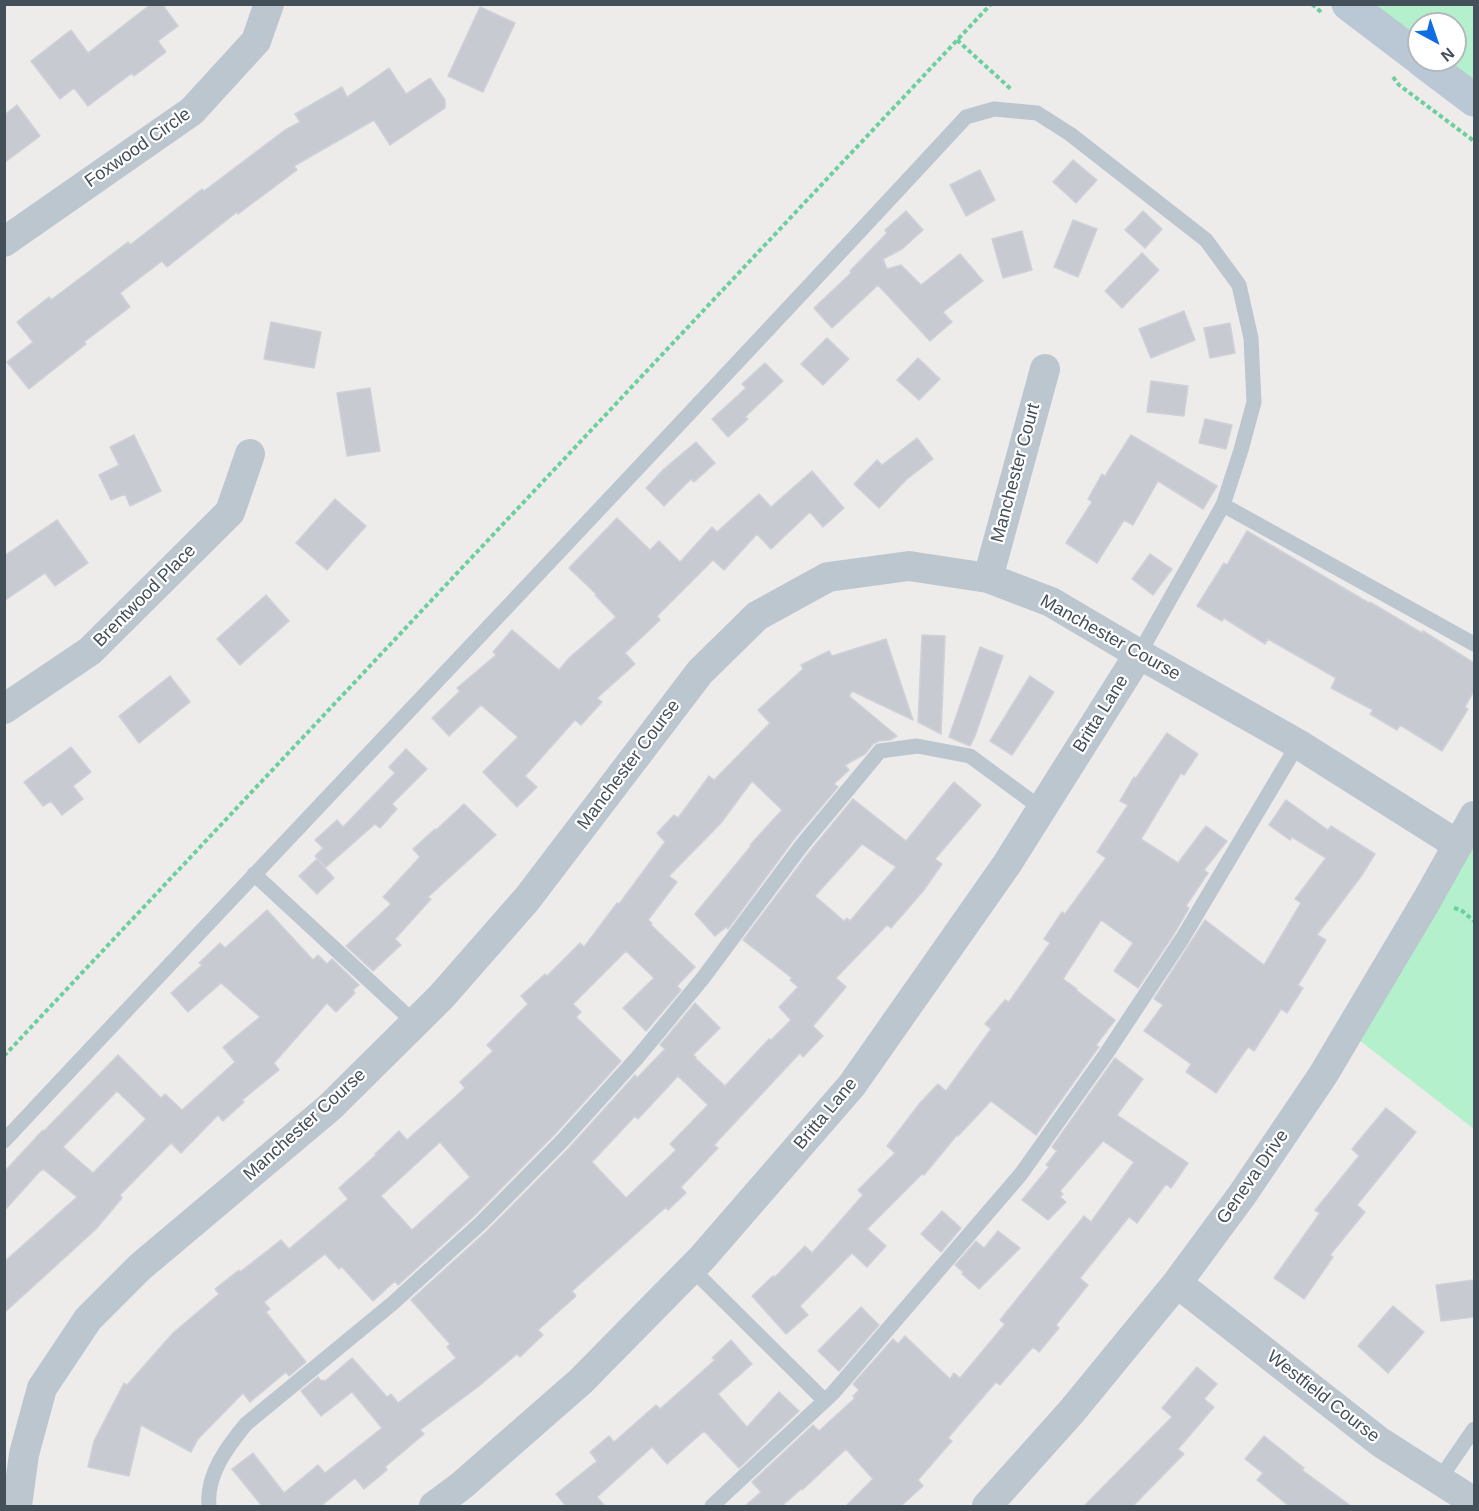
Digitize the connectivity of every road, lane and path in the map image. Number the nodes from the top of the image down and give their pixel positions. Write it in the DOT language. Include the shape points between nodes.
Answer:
graph roads {
  1 [pos="270,4"];
  2 [pos="991,4"];
  3 [pos="1348,4"];
  4 [pos="957,40"];
  5 [pos="1407,49"];
  6 [pos="1437,72"];
  7 [pos="1474,100"];
  8 [pos="1037,113"];
  9 [pos="4,242"];
  10 [pos="1045,369"];
  11 [pos="250,454"];
  12 [pos="1223,505"];
  13 [pos="988,578"];
  14 [pos="1474,644"];
  15 [pos="1139,654"];
  16 [pos="4,710"];
  17 [pos="1298,744"];
  18 [pos="1042,809"];
  19 [pos="1474,816"];
  20 [pos="1458,845"];
  21 [pos="254,874"];
  22 [pos="415,1023"];
  23 [pos="4,1056"];
  24 [pos="4,1141"];
  25 [pos="692,1269"];
  26 [pos="1178,1283"];
  27 [pos="825,1401"];
  28 [pos="1474,1429"];
  29 [pos="1439,1480"];
  30 [pos="1474,1502"];
  31 [pos="17,1506"];
  32 [pos="209,1506"];
  33 [pos="434,1506"];
  34 [pos="712,1506"];
  35 [pos="987,1506"];
  1 -- 9 [label="street, Foxwood Circle" via="256,41 192,111"];
  2 -- 4 [label="path"];
  3 -- 5 [label="street"];
  4 -- 8 [label="path"];
  4 -- 23 [label="path"];
  6 -- 7 [label="street"];
  8 -- 12 [label="lane" via="1070,134 1206,240 1239,285 1251,338 1254,402"];
  8 -- 21 [label="lane" via="994,109 966,117"];
  10 -- 13 [label="street, Manchester Court"];
  11 -- 16 [label="street, Brentwood Place" via="230,512 90,651"];
  12 -- 14 [label="lane"];
  12 -- 15 [label="lane"];
  13 -- 15 [label="street, Manchester Course" via="1052,602"];
  13 -- 22 [label="street, Manchester Course" via="909,566 828,577 757,616 700,672 527,899"];
  15 -- 17 [label="street, Manchester Course"];
  15 -- 18 [label="street, Britta Lane"];
  17 -- 20 [label="street, Manchester Course"];
  17 -- 27 [label="lane" via="1182,939 1021,1174"];
  18 -- 25 [label="street, Britta Lane" via="852,1085"];
  18 -- 32 [label="lane" via="970,756 917,746 880,751 802,844 704,978 562,1141 481,1223 393,1303 246,1424 215,1470"];
  19 -- 20 [label="street, Geneva Drive"];
  20 -- 26 [label="street, Geneva Drive" via="1323,1075"];
  21 -- 22 [label="lane"];
  21 -- 24 [label="lane"];
  22 -- 31 [label="street, Manchester Course" via="330,1107 140,1267 88,1319 42,1388 24,1454"];
  25 -- 27 [label="lane"];
  25 -- 33 [label="street, Britta Lane" via="581,1381"];
  26 -- 29 [label="street, Westfield Course" via="1380,1442"];
  26 -- 35 [label="street, Geneva Drive"];
  27 -- 34 [label="lane"];
  28 -- 29 [label="lane"];
  29 -- 30 [label="street, Westfield Course"];
}
